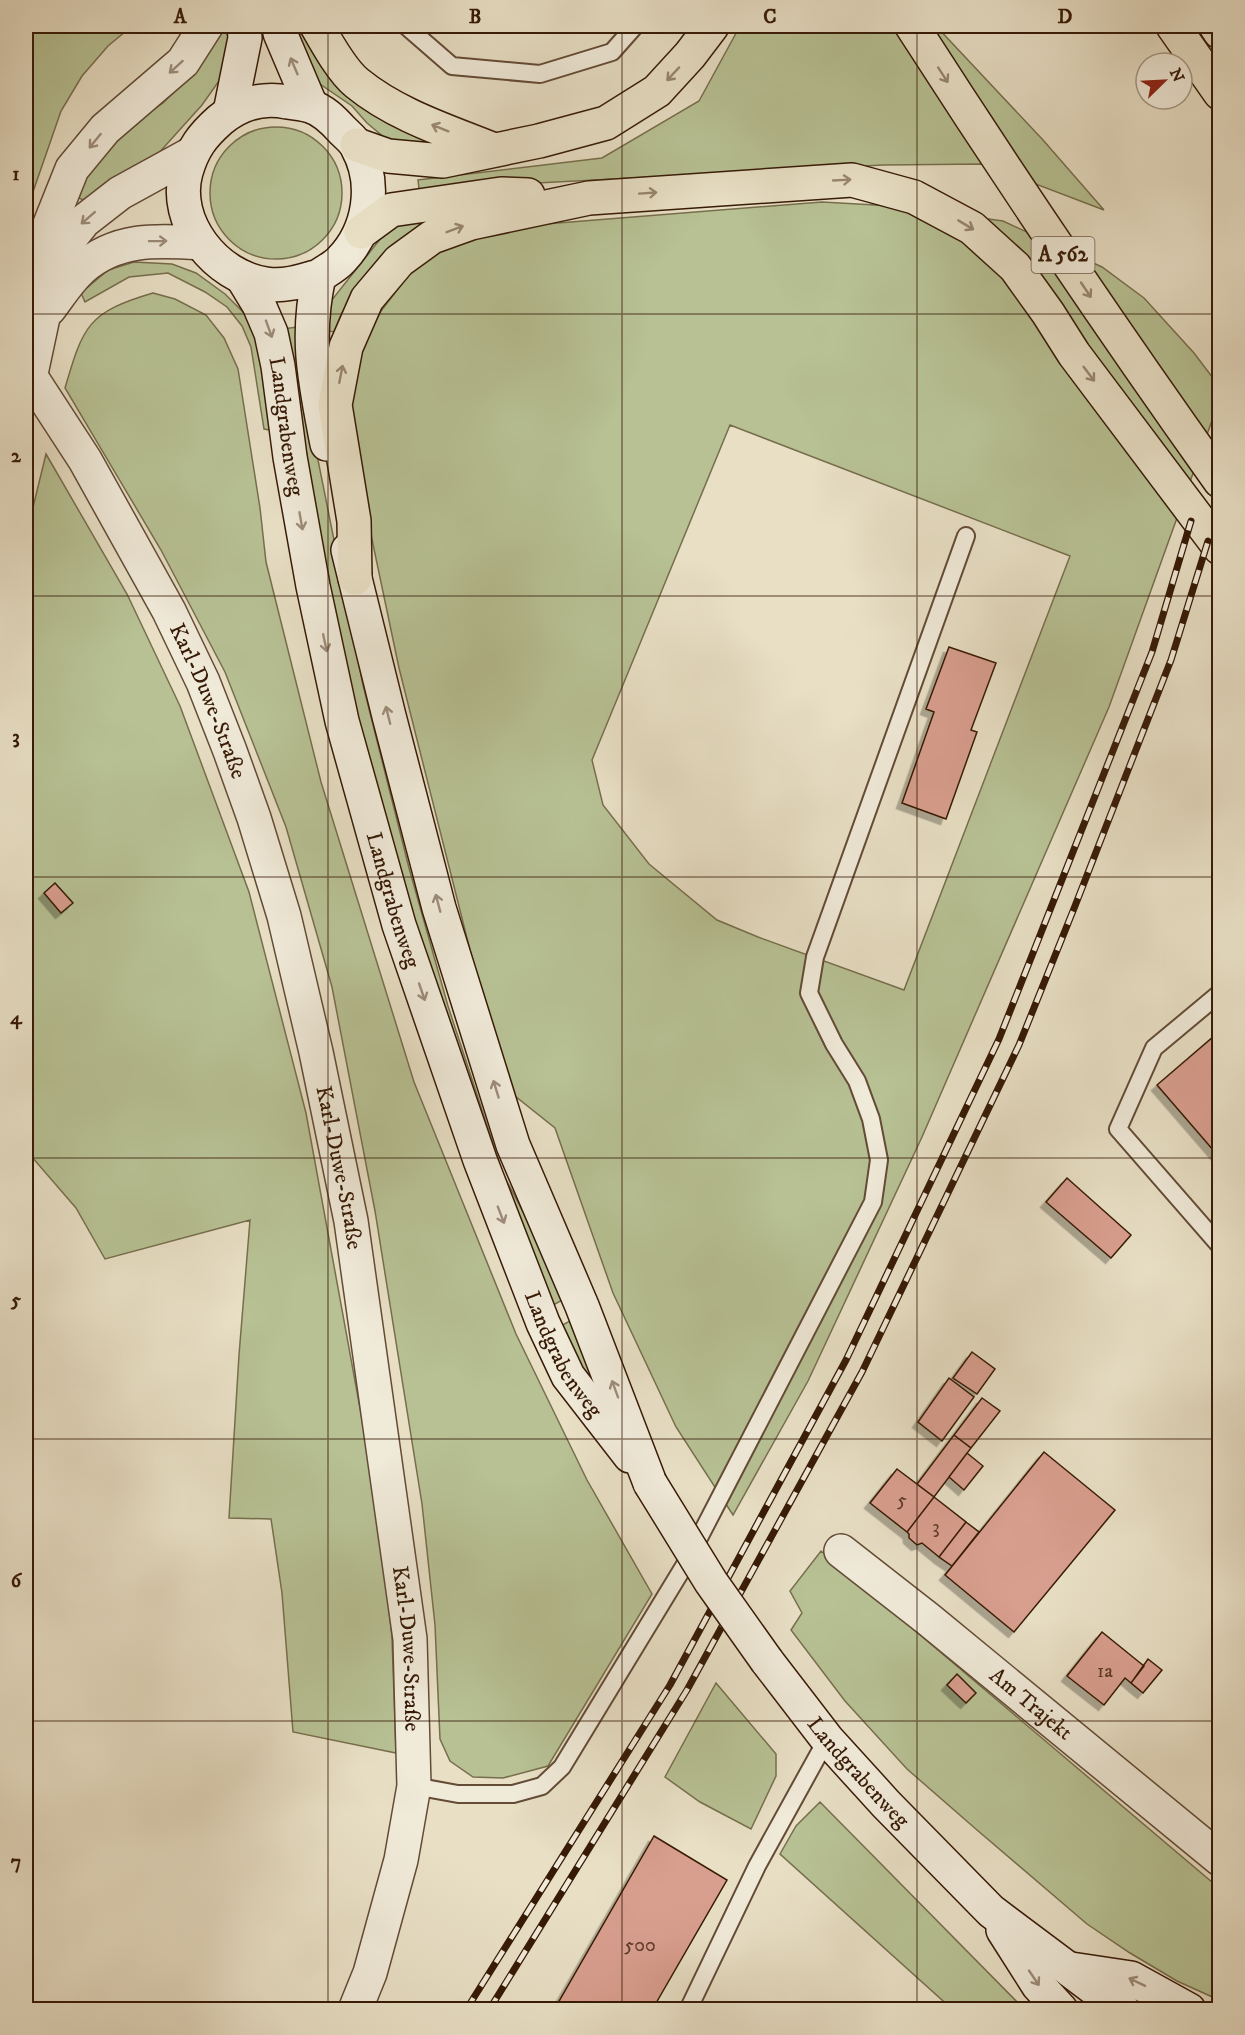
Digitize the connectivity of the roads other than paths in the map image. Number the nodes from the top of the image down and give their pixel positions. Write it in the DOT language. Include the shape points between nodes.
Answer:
graph roads {
  1 [pos="206,26"];
  2 [pos="244,26"];
  3 [pos="279,26"];
  4 [pos="317,26"];
  5 [pos="406,26"];
  6 [pos="635,26"];
  7 [pos="712,26"];
  8 [pos="912,26"];
  9 [pos="1173,26"];
  10 [pos="1216,26"];
  11 [pos="1220,32"];
  12 [pos="1220,93"];
  13 [pos="311,106"];
  14 [pos="230,112"];
  15 [pos="357,145"];
  16 [pos="494,150"];
  17 [pos="191,154"];
  18 [pos="590,198"];
  19 [pos="361,232"];
  20 [pos="200,243"];
  21 [pos="319,276"];
  22 [pos="242,277"];
  23 [pos="35,318"];
  24 [pos="28,388"];
  25 [pos="1220,481"];
  26 [pos="966,536"];
  27 [pos="1220,548"];
  28 [pos="355,578"];
  29 [pos="1220,993"];
  30 [pos="1220,1246"];
  31 [pos="650,1483"];
  32 [pos="841,1551"];
  33 [pos="826,1739"];
  34 [pos="414,1786"];
  35 [pos="1220,1859"];
  36 [pos="991,1911"];
  37 [pos="1066,1969"];
  38 [pos="355,2010"];
  39 [pos="688,2010"];
  40 [pos="1061,2010"];
  41 [pos="1123,2010"];
  42 [pos="1189,2010"];
  1 -- 23 [label="main road, one-way" via="183,62 105,129 72,169 44,239"];
  2 -- 14 [label="main road"];
  13 -- 3 [label="main road, one-way"];
  16 -- 4 [label="highway, one-way" via="405,114 356,82"];
  5 -- 6 [label="lane" via="452,66 540,74 612,51"];
  7 -- 16 [label="highway, one-way" via="657,91 606,123"];
  8 -- 25 [label="highway, A 562, one-way" via="1112,329"];
  9 -- 12 [label="highway"];
  10 -- 11 [label="highway"];
  13 -- 14 [label="main road, Landgrabenweg" via="275,99 253,102"];
  13 -- 15 [label="main road, Landgrabenweg" via="331,118"];
  14 -- 17 [label="main road, Landgrabenweg" via="204,134"];
  15 -- 16 [label="highway" via="388,156 443,161"];
  15 -- 19 [label="main road, Landgrabenweg" via="370,194"];
  17 -- 20 [label="main road, Landgrabenweg" via="183,183 188,217"];
  17 -- 23 [label="main road, Landgrabenweg, one-way" via="120,193 84,221 56,256"];
  18 -- 19 [label="highway" via="501,194 391,210"];
  18 -- 27 [label="highway, one-way" via="852,180 915,197 972,228 1015,267 1074,354"];
  28 -- 18 [label="highway, one-way" via="354,521 335,405 346,346 367,299 399,261 432,237 471,223"];
  19 -- 21 [label="main road, Landgrabenweg" via="341,261"];
  20 -- 22 [label="main road, Landgrabenweg" via="225,268"];
  23 -- 20 [label="main road, one-way" via="81,269 109,250 138,242"];
  21 -- 22 [label="main road, Landgrabenweg" via="293,284 267,285"];
  21 -- 28 [label="main road, Landgrabenweg" via="312,313 313,368"];
  22 -- 31 [label="main road, Landgrabenweg, one-way" via="271,333 313,586 339,709 403,937 480,1160 543,1323 568,1376"];
  23 -- 24 [label="main road"];
  24 -- 34 [label="main road, Karl-Duwe-Straße" via="85,460 203,682 250,806 284,916 353,1231 410,1639"];
  26 -- 34 [label="lane" via="815,957 809,993 857,1082 872,1119 879,1160 873,1202 686,1563 562,1767 542,1786 513,1794 458,1794"];
  31 -- 28 [label="main road, Landgrabenweg, one-way" via="590,1326 513,1145 439,908"];
  29 -- 30 [label="lane" via="1154,1048 1118,1130"];
  31 -- 33 [label="main road, Landgrabenweg, bridge" via="711,1582"];
  32 -- 35 [label="main road, Am Trajekt"];
  33 -- 36 [label="main road, Landgrabenweg"];
  33 -- 39 [label="lane" via="757,1866"];
  34 -- 38 [label="main road, Karl-Duwe-Straße" via="401,1860 370,1973"];
  36 -- 37 [label="main road, Landgrabenweg"];
  36 -- 40 [label="main road, one-way" via="1038,1985"];
  37 -- 41 [label="main road, Landgrabenweg"];
  42 -- 37 [label="main road, one-way" via="1131,1978"];
}
